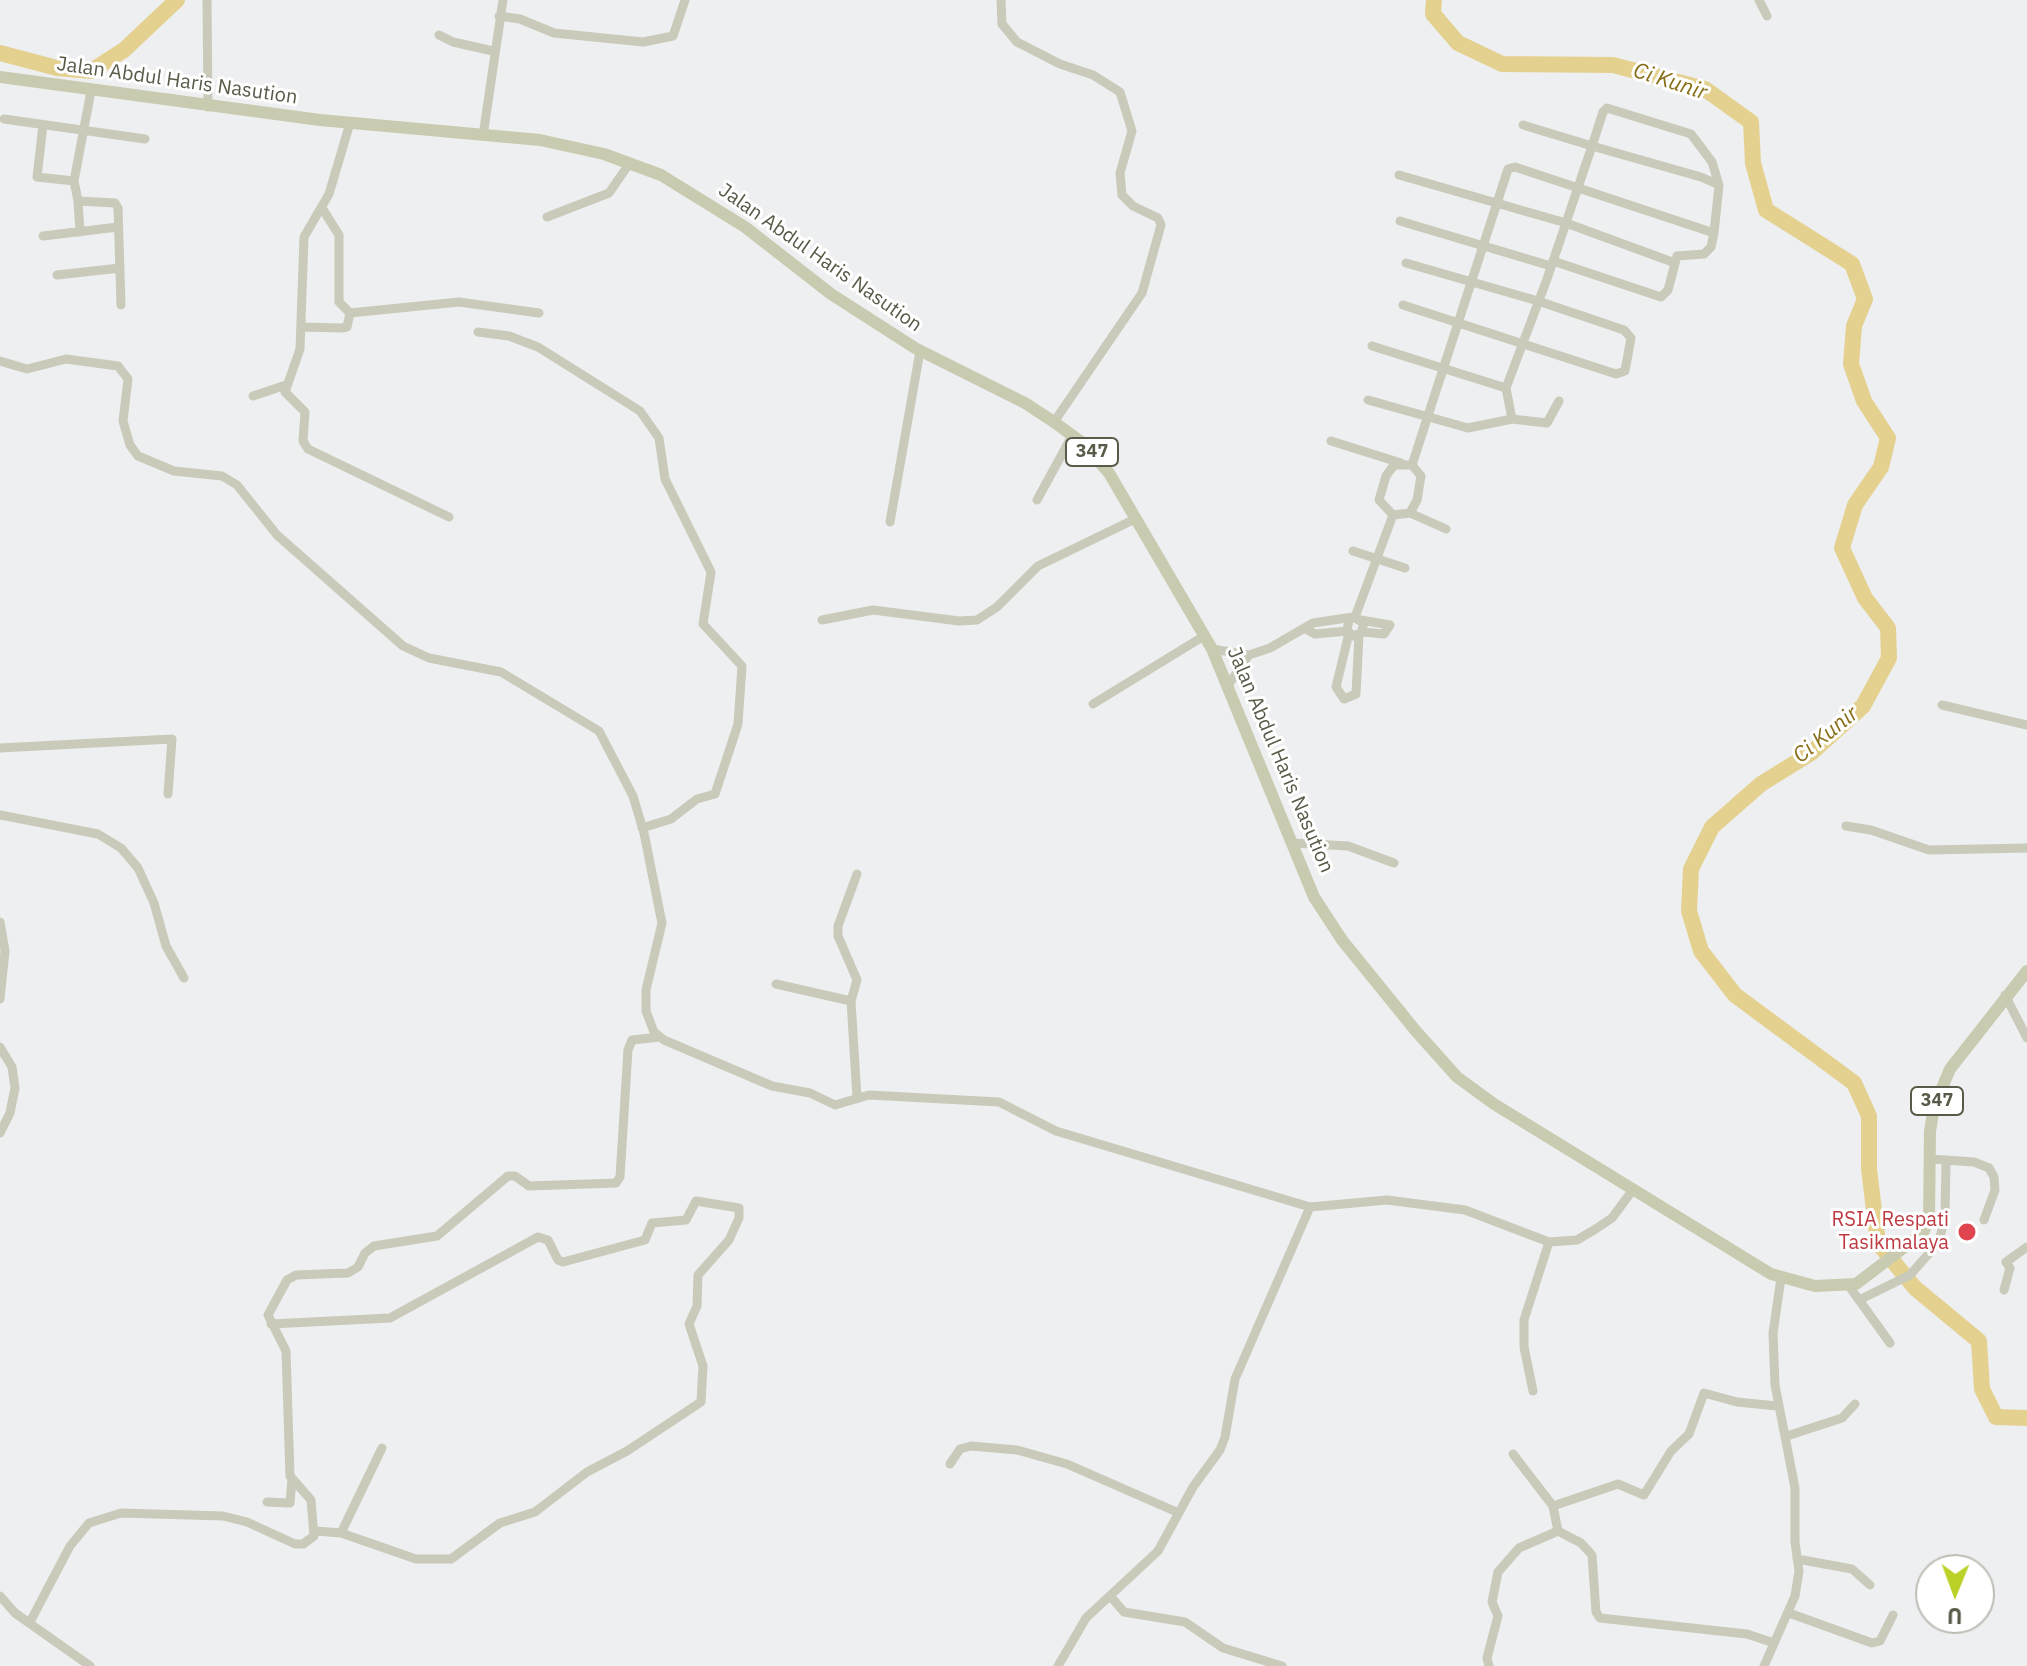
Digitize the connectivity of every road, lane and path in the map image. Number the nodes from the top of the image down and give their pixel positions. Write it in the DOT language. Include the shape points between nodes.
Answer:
graph roads {
  1 [pos="207,0"];
  2 [pos="503,0"];
  3 [pos="685,0"];
  4 [pos="1001,0"];
  5 [pos="1759,0"];
  6 [pos="499,16"];
  7 [pos="1767,16"];
  8 [pos="439,35"];
  9 [pos="493,51"];
  10 [pos="0,77"];
  11 [pos="91,91"];
  12 [pos="208,107"];
  13 [pos="4,119"];
  14 [pos="350,123"];
  15 [pos="43,125"];
  16 [pos="1523,125"];
  17 [pos="82,129"];
  18 [pos="483,136"];
  19 [pos="145,139"];
  20 [pos="1592,146"];
  21 [pos="629,164"];
  22 [pos="1399,175"];
  23 [pos="74,181"];
  24 [pos="1719,185"];
  25 [pos="1578,187"];
  26 [pos="1497,197"];
  27 [pos="78,201"];
  28 [pos="322,208"];
  29 [pos="547,217"];
  30 [pos="1400,221"];
  31 [pos="1566,223"];
  32 [pos="118,227"];
  33 [pos="80,232"];
  34 [pos="1714,233"];
  35 [pos="43,236"];
  36 [pos="1482,246"];
  37 [pos="1406,263"];
  38 [pos="1552,263"];
  39 [pos="1675,263"];
  40 [pos="120,268"];
  41 [pos="57,275"];
  42 [pos="1470,282"];
  43 [pos="1538,301"];
  44 [pos="121,305"];
  45 [pos="1403,305"];
  46 [pos="350,313"];
  47 [pos="539,313"];
  48 [pos="1458,321"];
  49 [pos="302,327"];
  50 [pos="478,332"];
  51 [pos="1525,342"];
  52 [pos="1372,346"];
  53 [pos="920,351"];
  54 [pos="0,361"];
  55 [pos="1443,370"];
  56 [pos="286,385"];
  57 [pos="1506,388"];
  58 [pos="253,396"];
  59 [pos="1368,400"];
  60 [pos="1559,401"];
  61 [pos="1427,418"];
  62 [pos="1512,419"];
  63 [pos="1054,422"];
  64 [pos="1072,436"];
  65 [pos="1331,441"];
  66 [pos="1406,464"];
  67 [pos="1037,500"];
  68 [pos="1410,513"];
  69 [pos="1393,515"];
  70 [pos="449,517"];
  71 [pos="1135,519"];
  72 [pos="890,522"];
  73 [pos="1446,529"];
  74 [pos="1353,551"];
  75 [pos="1376,559"];
  76 [pos="1405,568"];
  77 [pos="1355,619"];
  78 [pos="822,620"];
  79 [pos="1306,629"];
  80 [pos="1354,633"];
  81 [pos="1204,636"];
  82 [pos="1212,649"];
  83 [pos="1249,655"];
  84 [pos="1229,684"];
  85 [pos="1093,704"];
  86 [pos="1942,705"];
  87 [pos="2027,725"];
  88 [pos="0,748"];
  89 [pos="168,794"];
  90 [pos="0,815"];
  91 [pos="1846,826"];
  92 [pos="642,828"];
  93 [pos="1293,843"];
  94 [pos="2027,848"];
  95 [pos="1394,863"];
  96 [pos="857,874"];
  97 [pos="0,922"];
  98 [pos="2027,971"];
  99 [pos="184,978"];
  100 [pos="776,984"];
  101 [pos="2005,995"];
  102 [pos="0,999"];
  103 [pos="851,1001"];
  104 [pos="660,1037"];
  105 [pos="2027,1038"];
  106 [pos="0,1047"];
  107 [pos="857,1098"];
  108 [pos="0,1133"];
  109 [pos="1930,1159"];
  110 [pos="1946,1160"];
  111 [pos="1632,1191"];
  112 [pos="1310,1207"];
  113 [pos="1984,1220"];
  114 [pos="1549,1242"];
  115 [pos="2027,1247"];
  116 [pos="1781,1278"];
  117 [pos="1853,1284"];
  118 [pos="2004,1290"];
  119 [pos="1859,1300"];
  120 [pos="271,1324"];
  121 [pos="1890,1343"];
  122 [pos="1533,1391"];
  123 [pos="1855,1404"];
  124 [pos="1777,1406"];
  125 [pos="1787,1436"];
  126 [pos="382,1448"];
  127 [pos="1513,1454"];
  128 [pos="950,1464"];
  129 [pos="292,1479"];
  130 [pos="267,1502"];
  131 [pos="1553,1506"];
  132 [pos="1179,1513"];
  133 [pos="316,1531"];
  134 [pos="1558,1531"];
  135 [pos="341,1533"];
  136 [pos="1797,1559"];
  137 [pos="1870,1585"];
  138 [pos="0,1596"];
  139 [pos="1111,1597"];
  140 [pos="1789,1613"];
  141 [pos="1893,1615"];
  142 [pos="30,1622"];
  143 [pos="1774,1643"];
  144 [pos="90,1666"];
  145 [pos="1058,1666"];
  146 [pos="1282,1666"];
  147 [pos="1489,1666"];
  148 [pos="1764,1666"];
  1 -- 12 [label="street"];
  2 -- 6 [label="street"];
  3 -- 6 [label="street" via="673,36 643,42 554,33"];
  4 -- 63 [label="street" via="1002,24 1017,42 1120,92 1132,131 1120,190 1128,203 1158,218 1161,225 1142,293"];
  5 -- 7 [label="street"];
  6 -- 9 [label="street"];
  8 -- 9 [label="street"];
  9 -- 18 [label="street"];
  10 -- 11 [label="main road, Jalan Abdul Haris Nasution / 347"];
  11 -- 12 [label="main road, Jalan Abdul Haris Nasution / 347"];
  11 -- 17 [label="street"];
  12 -- 14 [label="main road, Jalan Abdul Haris Nasution / 347"];
  13 -- 15 [label="street"];
  14 -- 18 [label="main road, Jalan Abdul Haris Nasution / 347"];
  14 -- 28 [label="street"];
  15 -- 17 [label="street"];
  15 -- 23 [label="street" via="37,177"];
  16 -- 20 [label="street"];
  17 -- 19 [label="street"];
  17 -- 23 [label="street"];
  18 -- 21 [label="main road, Jalan Abdul Haris Nasution / 347" via="571,144"];
  20 -- 24 [label="street"];
  20 -- 24 [label="street" via="1604,110 1612,108 1691,134 1712,162"];
  20 -- 25 [label="street"];
  21 -- 29 [label="street" via="609,193"];
  21 -- 53 [label="main road, Jalan Abdul Haris Nasution / 347" via="661,175 745,227 831,294"];
  22 -- 26 [label="street"];
  23 -- 27 [label="street"];
  24 -- 34 [label="street"];
  25 -- 26 [label="street" via="1513,167"];
  25 -- 31 [label="street"];
  25 -- 34 [label="street"];
  26 -- 31 [label="street"];
  26 -- 36 [label="street"];
  27 -- 32 [label="street" via="115,203"];
  27 -- 33 [label="street"];
  28 -- 46 [label="street" via="339,235 339,302"];
  28 -- 49 [label="street" via="301,249"];
  30 -- 36 [label="street"];
  31 -- 38 [label="street"];
  31 -- 39 [label="street"];
  32 -- 33 [label="street"];
  32 -- 40 [label="street"];
  33 -- 35 [label="street"];
  34 -- 39 [label="street" via="1707,251 1677,256"];
  36 -- 38 [label="street"];
  36 -- 42 [label="street"];
  37 -- 42 [label="street"];
  38 -- 39 [label="street" via="1658,298 1668,290"];
  38 -- 43 [label="street"];
  40 -- 41 [label="street"];
  40 -- 44 [label="street"];
  42 -- 43 [label="street"];
  42 -- 48 [label="street"];
  43 -- 51 [label="street"];
  43 -- 51 [label="street" via="1628,332 1625,371 1620,375"];
  45 -- 48 [label="street"];
  46 -- 47 [label="street" via="459,302"];
  46 -- 49 [label="street" via="347,327"];
  48 -- 51 [label="street"];
  48 -- 55 [label="street"];
  49 -- 56 [label="street"];
  50 -- 92 [label="street" via="538,347 640,411 659,438 665,479 711,572 703,624 742,666 738,724 715,794 697,799 671,819"];
  51 -- 57 [label="street"];
  52 -- 55 [label="street"];
  53 -- 63 [label="main road, Jalan Abdul Haris Nasution / 347"];
  53 -- 72 [label="street"];
  54 -- 92 [label="street" via="27,369 66,359 118,366 128,379 123,421 138,456 174,471 231,480 277,535 403,646 429,658 501,672 593,727 630,789"];
  55 -- 57 [label="street"];
  55 -- 61 [label="street"];
  56 -- 58 [label="street"];
  56 -- 70 [label="street" via="285,392 305,412 303,441 308,449"];
  57 -- 62 [label="street"];
  59 -- 61 [label="street"];
  60 -- 62 [label="street" via="1547,423"];
  61 -- 62 [label="street" via="1474,429"];
  61 -- 66 [label="street"];
  63 -- 64 [label="main road, Jalan Abdul Haris Nasution / 347"];
  64 -- 67 [label="street"];
  64 -- 71 [label="main road, Jalan Abdul Haris Nasution / 347" via="1109,473"];
  65 -- 66 [label="street"];
  66 -- 68 [label="street" via="1419,472 1417,500"];
  66 -- 69 [label="street" via="1390,469 1379,500"];
  68 -- 69 [label="street"];
  68 -- 73 [label="street"];
  69 -- 75 [label="street"];
  71 -- 78 [label="street" via="1038,566 977,620 873,610"];
  71 -- 81 [label="main road, Jalan Abdul Haris Nasution / 347"];
  74 -- 75 [label="street"];
  75 -- 76 [label="street"];
  75 -- 77 [label="street"];
  77 -- 79 [label="street" via="1313,623"];
  77 -- 80 [label="street"];
  77 -- 80 [label="street"];
  77 -- 80 [label="street" via="1390,625 1387,634"];
  79 -- 80 [label="street" via="1315,634"];
  79 -- 83 [label="street"];
  80 -- 80 [label="street" via="1356,694 1344,699 1336,687"];
  81 -- 82 [label="main road, Jalan Abdul Haris Nasution / 347"];
  81 -- 85 [label="street"];
  82 -- 83 [label="street"];
  82 -- 84 [label="main road, Jalan Abdul Haris Nasution / 347"];
  83 -- 84 [label="street"];
  84 -- 93 [label="main road, Jalan Abdul Haris Nasution / 347"];
  86 -- 87 [label="street"];
  88 -- 89 [label="street" via="172,739"];
  90 -- 99 [label="street" via="98,834 121,848 138,868 166,946"];
  91 -- 94 [label="street" via="1929,850"];
  92 -- 104 [label="street" via="662,923 646,990 648,1022"];
  93 -- 95 [label="street" via="1348,846"];
  93 -- 111 [label="main road, Jalan Abdul Haris Nasution / 347" via="1314,897 1342,940 1457,1077"];
  96 -- 103 [label="street" via="838,926 839,942 857,980"];
  97 -- 102 [label="street" via="5,951"];
  98 -- 101 [label="main road, 347"];
  100 -- 103 [label="street"];
  101 -- 105 [label="street"];
  101 -- 109 [label="main road, 347" via="1950,1069 1932,1118"];
  103 -- 107 [label="street"];
  104 -- 107 [label="street" via="767,1084 810,1093 828,1104"];
  104 -- 120 [label="street" via="630,1042 616,1183 529,1186 506,1176 439,1235 374,1246 348,1273 290,1277 269,1309"];
  106 -- 108 [label="street" via="12,1067 15,1088"];
  107 -- 112 [label="street" via="999,1102 1056,1131"];
  109 -- 110 [label="street"];
  109 -- 117 [label="main road, 347" via="1929,1219 1923,1233"];
  110 -- 113 [label="street" via="1989,1168 1995,1190"];
  110 -- 119 [label="street" via="1944,1230 1927,1258 1910,1275"];
  111 -- 114 [label="street" via="1612,1218 1594,1230 1577,1240"];
  111 -- 116 [label="main road, Jalan Abdul Haris Nasution / 347"];
  112 -- 114 [label="street" via="1380,1200 1465,1210"];
  112 -- 132 [label="street" via="1235,1379 1223,1444"];
  114 -- 122 [label="street" via="1524,1320"];
  115 -- 118 [label="street" via="2006,1262 2010,1268"];
  116 -- 117 [label="main road, Jalan Abdul Haris Nasution / 347" via="1815,1286"];
  116 -- 124 [label="street" via="1773,1333"];
  117 -- 119 [label="street"];
  119 -- 121 [label="street"];
  120 -- 129 [label="street" via="286,1351"];
  120 -- 135 [label="street" via="390,1318 538,1237 548,1240 563,1262 645,1240 652,1223 686,1220 696,1201 739,1208 729,1240 698,1275 697,1306 689,1324 703,1366 701,1402 587,1472 535,1512 500,1523 451,1559 416,1559"];
  123 -- 125 [label="street" via="1842,1418"];
  124 -- 125 [label="street"];
  124 -- 131 [label="street" via="1706,1392 1689,1434 1671,1451 1646,1494 1618,1484"];
  125 -- 136 [label="street"];
  126 -- 135 [label="street"];
  127 -- 131 [label="street"];
  128 -- 132 [label="street" via="960,1449 971,1446 1017,1450 1067,1464"];
  129 -- 130 [label="street" via="290,1503"];
  129 -- 133 [label="street" via="310,1496"];
  131 -- 134 [label="street"];
  132 -- 139 [label="street" via="1153,1558"];
  133 -- 135 [label="street"];
  133 -- 142 [label="street" via="309,1541 295,1544 223,1516 145,1511 89,1523 70,1546"];
  134 -- 143 [label="street" via="1592,1555 1600,1618 1733,1632"];
  134 -- 147 [label="street" via="1519,1548 1498,1572 1492,1602 1498,1616"];
  136 -- 137 [label="street" via="1852,1569"];
  136 -- 140 [label="street"];
  138 -- 142 [label="street"];
  139 -- 145 [label="street" via="1086,1618"];
  139 -- 146 [label="street" via="1124,1612 1185,1622 1223,1648"];
  140 -- 141 [label="street" via="1872,1643 1880,1641"];
  140 -- 143 [label="street"];
  142 -- 144 [label="street"];
  143 -- 148 [label="street"];
}
